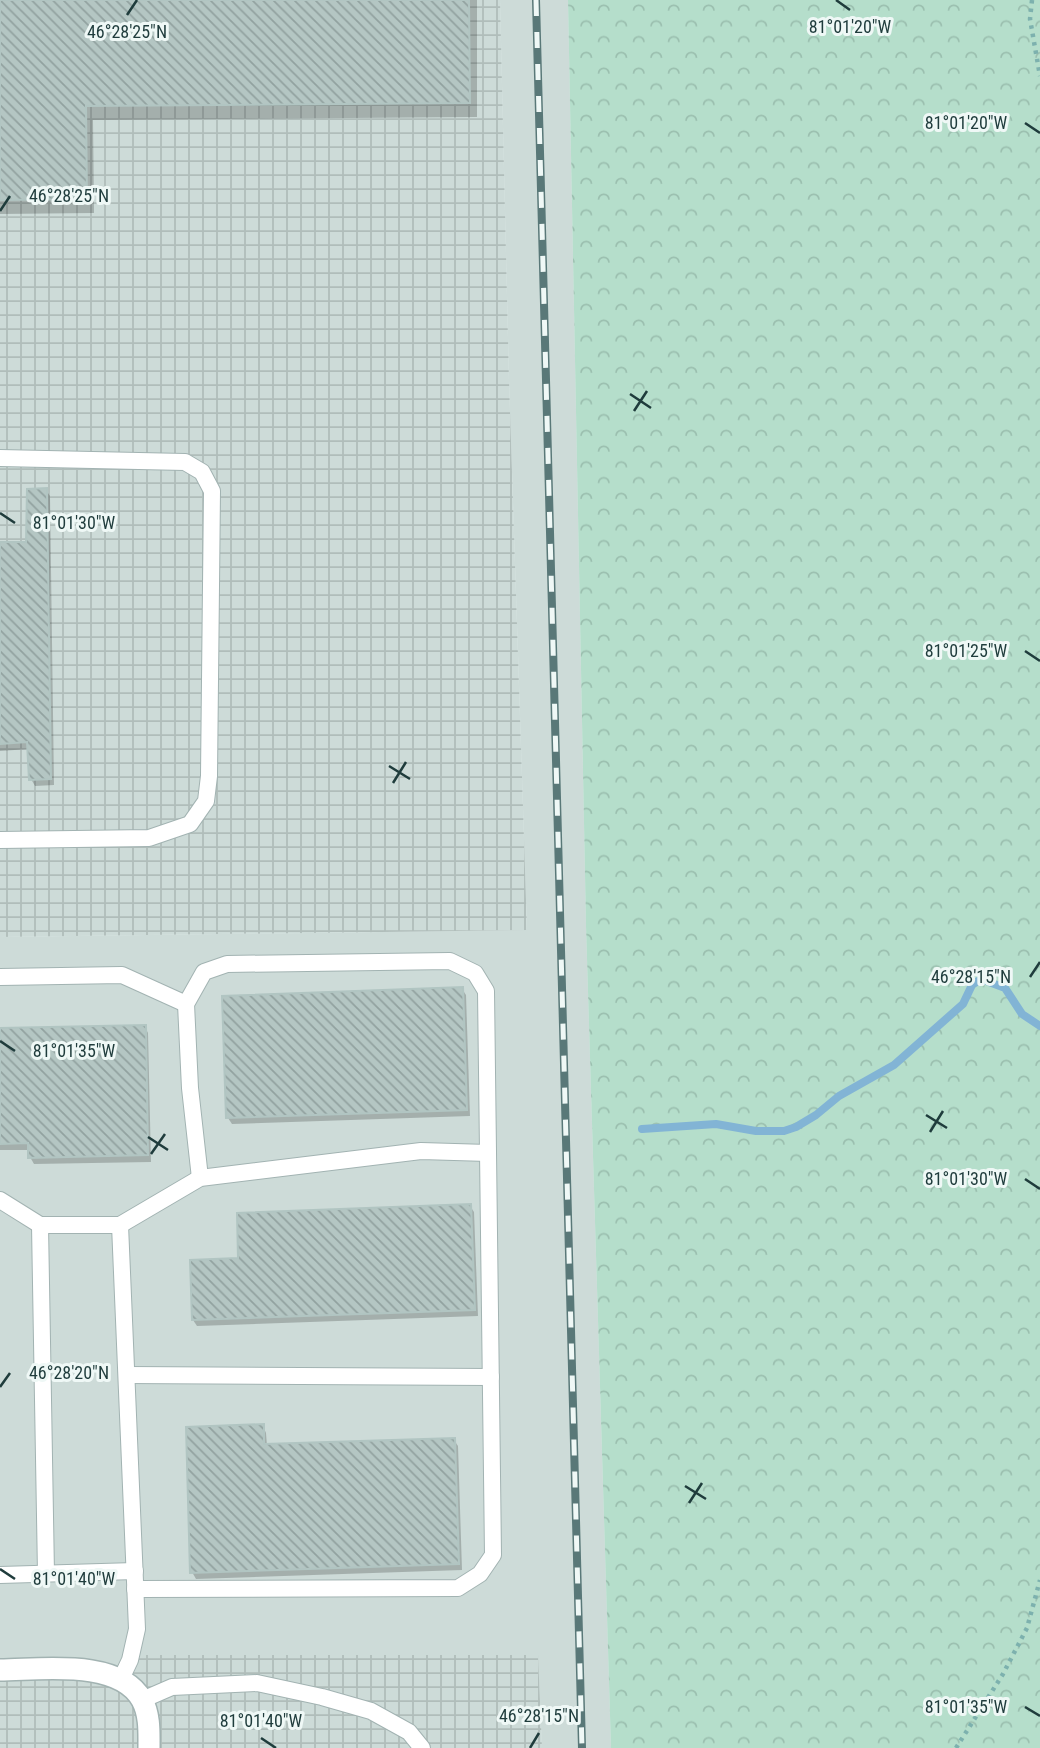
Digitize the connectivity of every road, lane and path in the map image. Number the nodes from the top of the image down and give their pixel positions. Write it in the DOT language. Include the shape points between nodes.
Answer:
graph roads {
  1 [pos="1032,0"];
  2 [pos="1040,76"];
  3 [pos="0,458"];
  4 [pos="0,840"];
  5 [pos="0,977"];
  6 [pos="186,1004"];
  7 [pos="488,1153"];
  8 [pos="200,1178"];
  9 [pos="0,1200"];
  10 [pos="40,1225"];
  11 [pos="120,1225"];
  12 [pos="127,1376"];
  13 [pos="491,1377"];
  14 [pos="135,1571"];
  15 [pos="46,1574"];
  16 [pos="0,1575"];
  17 [pos="1040,1580"];
  18 [pos="135,1589"];
  19 [pos="0,1670"];
  20 [pos="120,1681"];
  21 [pos="142,1700"];
  22 [pos="149,1748"];
  23 [pos="422,1748"];
  24 [pos="956,1748"];
  1 -- 2 [label="path" via="1030,19"];
  3 -- 4 [label="lane" via="185,463 202,472 212,491 206,801 190,824 149,838"];
  5 -- 6 [label="lane" via="122,975"];
  6 -- 7 [label="lane" via="204,972 227,964 450,961 475,973 486,992"];
  6 -- 8 [label="lane"];
  7 -- 8 [label="lane" via="421,1151"];
  7 -- 13 [label="lane"];
  8 -- 11 [label="lane"];
  9 -- 10 [label="lane"];
  10 -- 11 [label="lane"];
  10 -- 15 [label="lane"];
  11 -- 12 [label="lane"];
  12 -- 13 [label="lane"];
  12 -- 14 [label="lane"];
  13 -- 18 [label="lane" via="493,1555 480,1574 458,1588"];
  14 -- 15 [label="lane"];
  14 -- 18 [label="lane"];
  15 -- 16 [label="lane"];
  17 -- 24 [label="path" via="1027,1628"];
  18 -- 20 [label="lane" via="137,1629"];
  19 -- 20 [label="street" via="86,1669"];
  20 -- 21 [label="street"];
  21 -- 22 [label="street" via="149,1723"];
  21 -- 23 [label="lane" via="172,1687 257,1683 371,1711 409,1732"];
}
